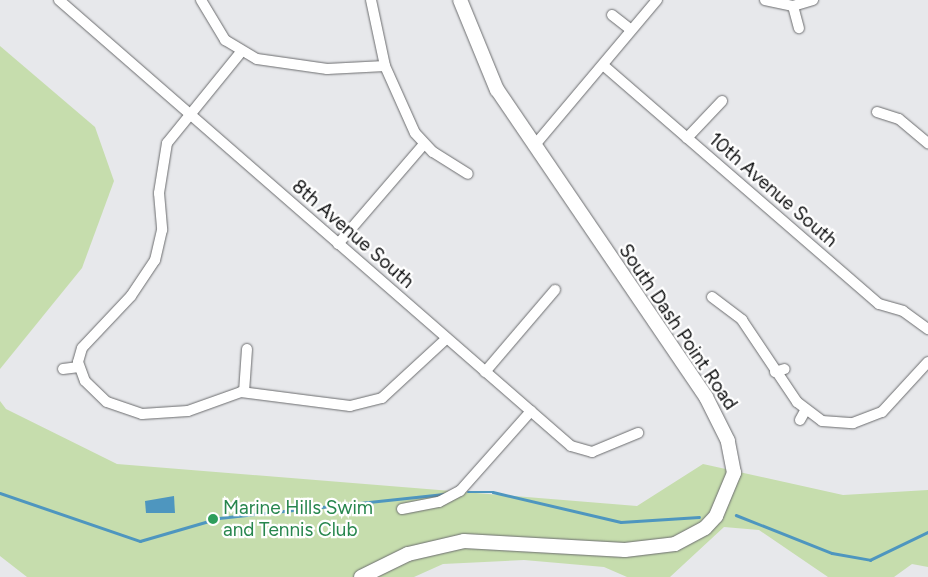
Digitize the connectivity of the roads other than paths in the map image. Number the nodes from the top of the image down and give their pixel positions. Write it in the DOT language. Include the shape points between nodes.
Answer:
graph roads {
  1 [pos="59,0"];
  2 [pos="201,0"];
  3 [pos="372,0"];
  4 [pos="460,0"];
  5 [pos="657,0"];
  6 [pos="766,0"];
  7 [pos="813,0"];
  8 [pos="793,6"];
  9 [pos="612,15"];
  10 [pos="799,28"];
  11 [pos="632,30"];
  12 [pos="241,52"];
  13 [pos="603,64"];
  14 [pos="385,66"];
  15 [pos="722,101"];
  16 [pos="877,112"];
  17 [pos="189,114"];
  18 [pos="687,138"];
  19 [pos="928,143"];
  20 [pos="424,144"];
  21 [pos="534,146"];
  22 [pos="468,174"];
  23 [pos="338,244"];
  24 [pos="555,290"];
  25 [pos="712,297"];
  26 [pos="928,329"];
  27 [pos="447,338"];
  28 [pos="247,349"];
  29 [pos="928,362"];
  30 [pos="79,367"];
  31 [pos="62,369"];
  32 [pos="785,369"];
  33 [pos="485,372"];
  34 [pos="774,372"];
  35 [pos="244,392"];
  36 [pos="531,411"];
  37 [pos="638,433"];
  38 [pos="402,509"];
  39 [pos="361,577"];
  1 -- 17 [label="street, 8th Avenue South"];
  2 -- 12 [label="street" via="213,25"];
  3 -- 14 [label="street"];
  4 -- 21 [label="main road, South Dash Point Road" via="497,90"];
  5 -- 11 [label="street"];
  6 -- 8 [label="street"];
  7 -- 8 [label="street"];
  8 -- 10 [label="street"];
  9 -- 11 [label="street"];
  11 -- 13 [label="street"];
  12 -- 14 [label="street" via="300,68"];
  12 -- 17 [label="street"];
  13 -- 18 [label="street, 10th Avenue South"];
  13 -- 21 [label="street"];
  14 -- 20 [label="street" via="410,124"];
  15 -- 18 [label="street"];
  16 -- 19 [label="street" via="898,119"];
  17 -- 23 [label="street, 8th Avenue South"];
  17 -- 30 [label="street" via="167,143 161,164 162,230 155,260 131,296 86,342"];
  18 -- 26 [label="street, 10th Avenue South" via="879,304 903,311"];
  20 -- 22 [label="street"];
  20 -- 23 [label="street"];
  21 -- 39 [label="main road, South Dash Point Road" via="706,397 733,458 731,488 705,528 660,548 611,550 464,541 408,554"];
  23 -- 27 [label="street, 8th Avenue South"];
  24 -- 33 [label="street"];
  25 -- 34 [label="street" via="742,320"];
  27 -- 33 [label="street, 8th Avenue South"];
  27 -- 35 [label="street" via="382,398 362,405 329,406"];
  28 -- 35 [label="street"];
  29 -- 34 [label="street" via="890,407 853,423 829,423 803,416"];
  30 -- 31 [label="street"];
  30 -- 35 [label="street" via="102,398 142,414 188,411"];
  32 -- 34 [label="street"];
  33 -- 36 [label="street, 8th Avenue South"];
  36 -- 37 [label="street, 8th Avenue South" via="583,452 604,449"];
  36 -- 38 [label="street" via="455,494"];
}
